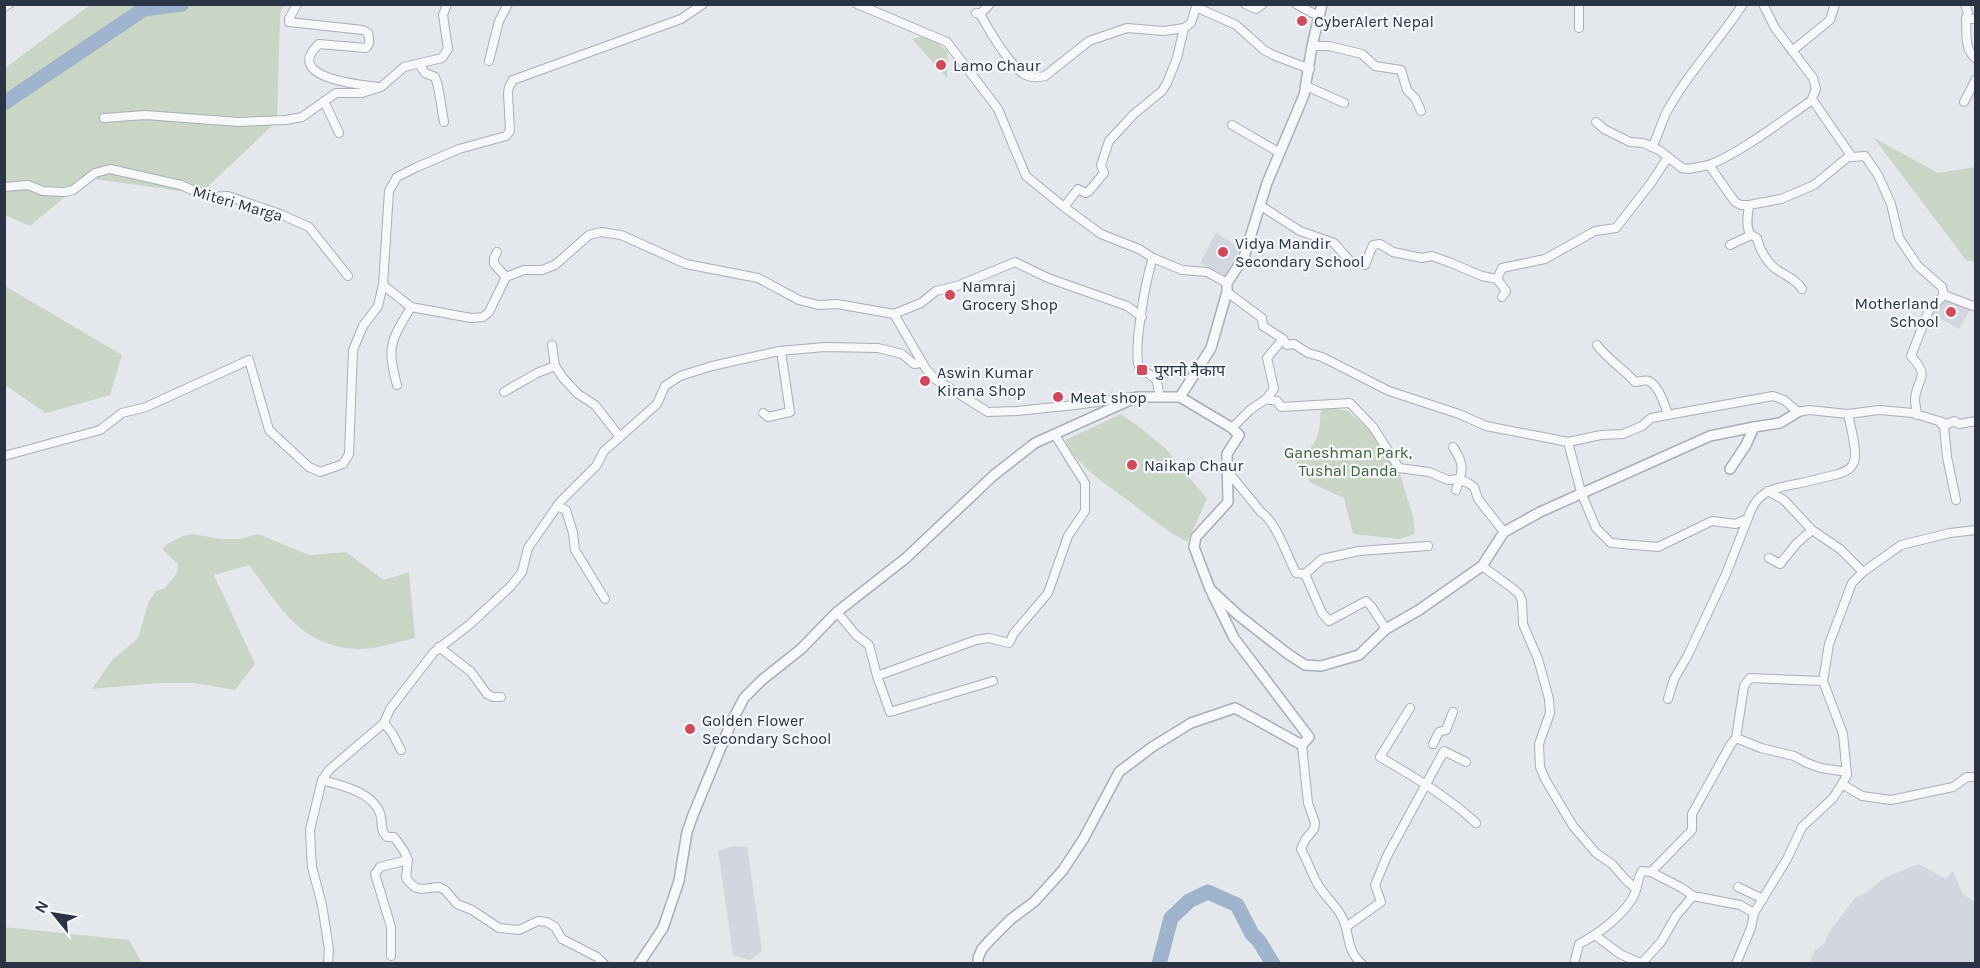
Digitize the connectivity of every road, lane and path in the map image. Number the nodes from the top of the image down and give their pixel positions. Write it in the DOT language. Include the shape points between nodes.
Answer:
graph roads {
  1 [pos="9,4"];
  2 [pos="297,4"];
  3 [pos="447,4"];
  4 [pos="508,4"];
  5 [pos="703,4"];
  6 [pos="857,4"];
  7 [pos="990,4"];
  8 [pos="1245,4"];
  9 [pos="1263,4"];
  10 [pos="1296,4"];
  11 [pos="1322,4"];
  12 [pos="1579,4"];
  13 [pos="1743,4"];
  14 [pos="1763,4"];
  15 [pos="1835,4"];
  16 [pos="1965,4"];
  17 [pos="1197,6"];
  18 [pos="4,7"];
  19 [pos="1318,16"];
  20 [pos="1966,19"];
  21 [pos="1976,19"];
  22 [pos="1184,28"];
  23 [pos="1580,28"];
  24 [pos="1312,46"];
  25 [pos="1792,51"];
  26 [pos="1976,59"];
  27 [pos="489,61"];
  28 [pos="419,64"];
  29 [pos="1310,69"];
  30 [pos="1976,80"];
  31 [pos="1306,86"];
  32 [pos="381,87"];
  33 [pos="324,101"];
  34 [pos="1812,101"];
  35 [pos="1965,102"];
  36 [pos="1344,103"];
  37 [pos="1421,111"];
  38 [pos="104,118"];
  39 [pos="444,122"];
  40 [pos="1596,122"];
  41 [pos="1232,125"];
  42 [pos="339,133"];
  43 [pos="1652,147"];
  44 [pos="1280,153"];
  45 [pos="1668,157"];
  46 [pos="1852,157"];
  47 [pos="1709,165"];
  48 [pos="4,187"];
  49 [pos="1749,205"];
  50 [pos="1261,206"];
  51 [pos="1064,207"];
  52 [pos="1751,235"];
  53 [pos="1730,245"];
  54 [pos="497,252"];
  55 [pos="1153,258"];
  56 [pos="348,276"];
  57 [pos="507,277"];
  58 [pos="1497,279"];
  59 [pos="383,285"];
  60 [pos="1227,287"];
  61 [pos="1802,290"];
  62 [pos="1944,295"];
  63 [pos="1502,297"];
  64 [pos="411,307"];
  65 [pos="1976,307"];
  66 [pos="894,314"];
  67 [pos="1142,317"];
  68 [pos="1283,339"];
  69 [pos="552,345"];
  70 [pos="1597,345"];
  71 [pos="781,351"];
  72 [pos="922,363"];
  73 [pos="555,366"];
  74 [pos="397,386"];
  75 [pos="504,392"];
  76 [pos="1159,396"];
  77 [pos="1137,397"];
  78 [pos="1180,397"];
  79 [pos="1266,399"];
  80 [pos="1798,412"];
  81 [pos="763,413"];
  82 [pos="1848,414"];
  83 [pos="1668,415"];
  84 [pos="1917,415"];
  85 [pos="1938,420"];
  86 [pos="1976,421"];
  87 [pos="1232,428"];
  88 [pos="1754,428"];
  89 [pos="1055,435"];
  90 [pos="620,437"];
  91 [pos="1568,442"];
  92 [pos="1453,447"];
  93 [pos="4,456"];
  94 [pos="1730,469"];
  95 [pos="1229,473"];
  96 [pos="1460,480"];
  97 [pos="1456,490"];
  98 [pos="1768,491"];
  99 [pos="1581,492"];
  100 [pos="1956,500"];
  101 [pos="557,506"];
  102 [pos="1748,518"];
  103 [pos="1812,530"];
  104 [pos="1976,531"];
  105 [pos="1503,532"];
  106 [pos="1428,546"];
  107 [pos="1769,558"];
  108 [pos="1482,566"];
  109 [pos="1863,572"];
  110 [pos="1305,574"];
  111 [pos="1210,589"];
  112 [pos="605,599"];
  113 [pos="837,612"];
  114 [pos="1386,629"];
  115 [pos="439,647"];
  116 [pos="877,676"];
  117 [pos="993,681"];
  118 [pos="1822,681"];
  119 [pos="501,697"];
  120 [pos="1668,699"];
  121 [pos="1410,708"];
  122 [pos="1452,712"];
  123 [pos="384,723"];
  124 [pos="1736,738"];
  125 [pos="1302,745"];
  126 [pos="401,750"];
  127 [pos="1444,751"];
  128 [pos="1466,762"];
  129 [pos="1847,772"];
  130 [pos="1976,777"];
  131 [pos="322,780"];
  132 [pos="1842,784"];
  133 [pos="1427,785"];
  134 [pos="1476,823"];
  135 [pos="408,860"];
  136 [pos="1651,872"];
  137 [pos="1738,887"];
  138 [pos="1636,889"];
  139 [pos="1693,896"];
  140 [pos="1762,899"];
  141 [pos="1754,913"];
  142 [pos="1346,927"];
  143 [pos="1596,936"];
  144 [pos="391,956"];
  145 [pos="328,963"];
  146 [pos="604,963"];
  147 [pos="639,963"];
  148 [pos="978,963"];
  149 [pos="1362,963"];
  150 [pos="1574,963"];
  151 [pos="1640,963"];
  152 [pos="1736,963"];
  1 -- 18 [label="street"];
  2 -- 32 [label="street" via="289,22 368,33 366,48 319,44 313,50 312,68 325,77"];
  3 -- 28 [label="street" via="443,15 448,50 442,58"];
  4 -- 27 [label="street" via="498,21"];
  5 -- 59 [label="street" via="681,19 513,81 508,93 510,131 506,136 459,149 397,177 389,191"];
  6 -- 51 [label="street" via="947,42 998,109 1026,176"];
  7 -- 22 [label="street" via="978,13 1023,74 1036,78 1045,76 1089,41 1128,28 1164,32"];
  8 -- 9 [label="street" via="1256,9"];
  10 -- 19 [label="street"];
  11 -- 19 [label="street"];
  12 -- 23 [label="street"];
  13 -- 43 [label="street" via="1666,114"];
  14 -- 25 [label="street"];
  15 -- 25 [label="street" via="1830,20"];
  16 -- 20 [label="street"];
  17 -- 22 [label="street" via="1191,23"];
  17 -- 29 [label="street" via="1236,25 1273,55"];
  19 -- 24 [label="street"];
  20 -- 21 [label="street"];
  20 -- 26 [label="street" via="1967,47"];
  22 -- 51 [label="street" via="1177,58 1162,91 1109,141 1101,165 1104,172 1089,191 1078,189"];
  24 -- 29 [label="street"];
  24 -- 37 [label="street" via="1362,54 1375,66 1401,70 1407,90"];
  25 -- 34 [label="street" via="1814,78"];
  28 -- 32 [label="street" via="404,67"];
  28 -- 39 [label="street" via="425,73 435,77"];
  29 -- 31 [label="street"];
  30 -- 35 [label="street"];
  31 -- 36 [label="street"];
  31 -- 44 [label="street"];
  32 -- 33 [label="street" via="362,93 336,93"];
  33 -- 38 [label="street" via="302,117 286,120 239,122 145,115"];
  33 -- 42 [label="street"];
  34 -- 46 [label="street"];
  34 -- 47 [label="street"];
  40 -- 43 [label="street" via="1630,142"];
  41 -- 44 [label="street"];
  43 -- 45 [label="street"];
  44 -- 50 [label="street"];
  45 -- 47 [label="street" via="1688,170"];
  45 -- 58 [label="street" via="1616,228 1595,231 1545,260 1502,268"];
  46 -- 49 [label="street" via="1814,185 1781,199"];
  46 -- 62 [label="street" via="1865,156 1872,165 1891,204 1899,238 1918,266 1942,287"];
  47 -- 49 [label="street" via="1735,202"];
  48 -- 56 [label="street, Miteri Marga" via="28,185 43,191 65,192 95,173 110,169 181,185 207,197 228,196 309,227"];
  49 -- 52 [label="street"];
  50 -- 58 [label="street" via="1300,231 1334,243 1350,261 1365,265 1373,245 1380,244 1393,252 1431,256"];
  50 -- 60 [label="street" via="1244,257"];
  51 -- 55 [label="street" via="1101,234"];
  52 -- 53 [label="street"];
  52 -- 61 [label="street" via="1757,238 1773,266"];
  54 -- 57 [label="street" via="494,264"];
  55 -- 60 [label="street" via="1182,270 1207,272"];
  55 -- 67 [label="street"];
  57 -- 64 [label="street" via="483,317"];
  57 -- 66 [label="street" via="555,265 588,235 601,232 621,235 686,264 758,278 799,300"];
  58 -- 63 [label="street" via="1506,291"];
  59 -- 64 [label="street"];
  59 -- 93 [label="street" via="378,306 363,326 353,350 349,454 343,464 320,471 309,467 269,430 249,360 146,407 122,413 100,430"];
  60 -- 68 [label="street" via="1262,318 1263,326"];
  60 -- 78 [label="street" via="1211,348"];
  62 -- 65 [label="street"];
  62 -- 84 [label="street" via="1929,310 1911,356 1921,366 1923,376 1915,399"];
  64 -- 74 [label="street" via="390,352"];
  66 -- 67 [label="street" via="921,303 936,291 1015,262 1127,306"];
  66 -- 72 [label="street"];
  67 -- 76 [label="street" via="1137,361 1158,382"];
  68 -- 79 [label="street" via="1267,358 1274,388"];
  68 -- 91 [label="street" via="1287,345 1294,344 1400,395 1486,426"];
  69 -- 73 [label="street"];
  70 -- 83 [label="street" via="1635,382 1651,382 1663,398"];
  71 -- 72 [label="street" via="878,348 902,354 914,364"];
  71 -- 81 [label="street" via="790,412 768,417"];
  71 -- 90 [label="street" via="730,361 672,380 657,404"];
  72 -- 77 [label="street" via="935,379 988,412"];
  73 -- 75 [label="street"];
  73 -- 90 [label="street" via="578,394 595,405"];
  76 -- 77 [label="street"];
  76 -- 78 [label="street"];
  77 -- 89 [label="street"];
  78 -- 87 [label="street"];
  79 -- 87 [label="street"];
  79 -- 96 [label="street" via="1277,401 1281,407 1350,403 1373,427 1399,468"];
  80 -- 82 [label="street"];
  80 -- 83 [label="street" via="1773,396"];
  80 -- 88 [label="street" via="1780,423"];
  82 -- 84 [label="street" via="1879,410"];
  82 -- 98 [label="street" via="1855,456 1849,469"];
  83 -- 91 [label="street" via="1651,418 1623,434"];
  84 -- 85 [label="street"];
  85 -- 86 [label="street" via="1948,424"];
  85 -- 100 [label="street" via="1944,427"];
  87 -- 95 [label="street" via="1239,435 1227,454"];
  88 -- 94 [label="street"];
  88 -- 99 [label="street" via="1710,436"];
  89 -- 113 [label="street" via="1035,443 994,475 906,558"];
  89 -- 116 [label="street" via="1085,483 1085,511 1068,536 1048,593 1009,643 976,640"];
  90 -- 101 [label="street"];
  91 -- 99 [label="street"];
  92 -- 96 [label="street" via="1462,460"];
  95 -- 110 [label="street" via="1266,516 1296,573"];
  95 -- 111 [label="street" via="1228,502 1196,537 1194,547"];
  96 -- 97 [label="street"];
  96 -- 105 [label="street" via="1474,487 1478,499"];
  98 -- 102 [label="street" via="1751,507"];
  98 -- 103 [label="street" via="1784,500"];
  99 -- 102 [label="street" via="1596,528 1611,543 1658,547 1712,521 1736,524"];
  99 -- 105 [label="street"];
  101 -- 112 [label="street" via="566,510 575,550"];
  101 -- 115 [label="street" via="528,548 522,572 511,586"];
  102 -- 120 [label="street"];
  103 -- 107 [label="street" via="1780,564"];
  103 -- 109 [label="street" via="1840,549"];
  104 -- 109 [label="street" via="1950,532 1901,545"];
  105 -- 108 [label="street"];
  106 -- 110 [label="street" via="1359,551 1322,559"];
  108 -- 114 [label="street"];
  108 -- 138 [label="street" via="1519,594 1522,601 1523,624 1549,699 1550,713 1539,744 1545,779 1573,826"];
  109 -- 118 [label="street" via="1852,583 1829,644"];
  110 -- 114 [label="street" via="1329,621 1366,601"];
  111 -- 114 [label="street" via="1305,665 1328,665 1359,655"];
  111 -- 125 [label="street" via="1234,638 1307,732 1309,737"];
  113 -- 116 [label="street" via="869,645"];
  113 -- 147 [label="street" via="744,698 687,832 679,881 663,928"];
  115 -- 119 [label="street" via="471,672 487,694"];
  115 -- 123 [label="street" via="390,709"];
  116 -- 117 [label="street" via="890,712"];
  118 -- 124 [label="street" via="1750,678 1744,686"];
  118 -- 129 [label="street" via="1844,734"];
  121 -- 133 [label="street" via="1380,757"];
  122 -- 127 [label="street" via="1446,730 1429,742"];
  123 -- 126 [label="street"];
  123 -- 131 [label="street"];
  124 -- 129 [label="street" via="1821,768"];
  124 -- 136 [label="street" via="1692,814 1692,830"];
  125 -- 142 [label="street" via="1308,803 1315,823 1301,849 1317,883"];
  125 -- 148 [label="street" via="1235,708 1191,723 1152,747 1119,772 1063,870 1034,902 991,939 982,949"];
  127 -- 128 [label="street"];
  127 -- 133 [label="street"];
  129 -- 132 [label="street"];
  130 -- 132 [label="street" via="1967,777 1953,787 1891,800 1862,796"];
  131 -- 135 [label="street" via="346,787 376,806 383,832 394,837"];
  131 -- 145 [label="street" via="310,830"];
  132 -- 140 [label="street" via="1802,827"];
  133 -- 134 [label="street"];
  133 -- 142 [label="street" via="1375,885 1381,902"];
  135 -- 144 [label="street" via="380,867 375,874 391,927"];
  135 -- 146 [label="street" via="406,878 418,889 439,887 457,904 500,928 519,930 538,921 547,922 562,939"];
  136 -- 138 [label="street" via="1642,872"];
  136 -- 139 [label="street"];
  137 -- 140 [label="street"];
  138 -- 143 [label="street" via="1626,906"];
  139 -- 141 [label="street" via="1740,905"];
  139 -- 151 [label="street" via="1661,942"];
  140 -- 141 [label="street"];
  141 -- 152 [label="street"];
  142 -- 149 [label="street" via="1354,957"];
  143 -- 150 [label="street" via="1579,944"];
  143 -- 151 [label="street"];
}
